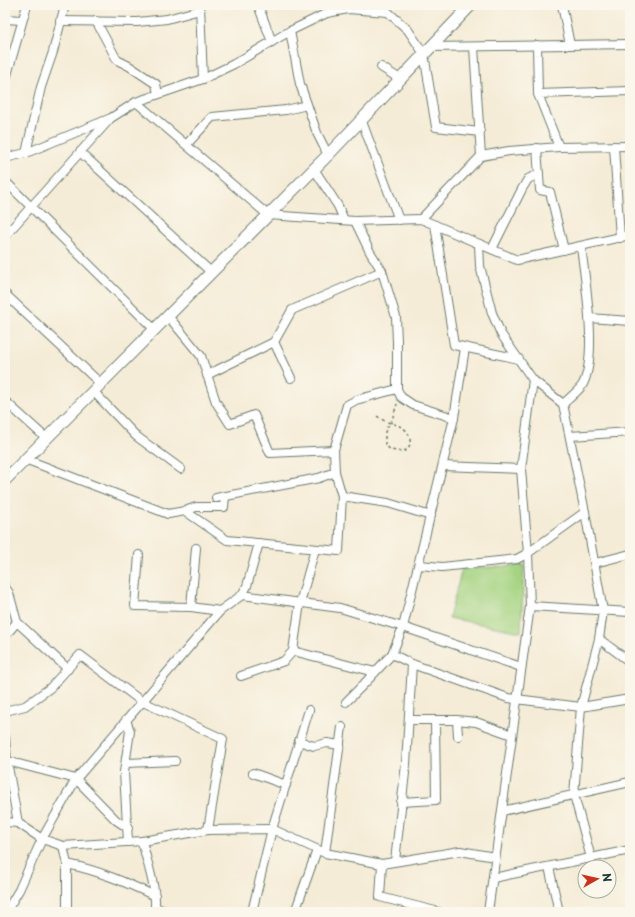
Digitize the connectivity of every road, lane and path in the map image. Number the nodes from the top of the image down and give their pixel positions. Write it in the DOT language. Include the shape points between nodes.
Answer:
graph roads {
  1 [pos="27,5"];
  2 [pos="65,5"];
  3 [pos="258,5"];
  4 [pos="471,5"];
  5 [pos="562,5"];
  6 [pos="200,7"];
  7 [pos="348,7"];
  8 [pos="383,8"];
  9 [pos="461,10"];
  10 [pos="5,20"];
  11 [pos="22,20"];
  12 [pos="60,21"];
  13 [pos="96,21"];
  14 [pos="290,32"];
  15 [pos="272,42"];
  16 [pos="630,44"];
  17 [pos="538,45"];
  18 [pos="570,45"];
  19 [pos="474,46"];
  20 [pos="427,51"];
  21 [pos="381,68"];
  22 [pos="203,79"];
  23 [pos="400,79"];
  24 [pos="5,81"];
  25 [pos="630,91"];
  26 [pos="158,94"];
  27 [pos="538,94"];
  28 [pos="136,102"];
  29 [pos="307,105"];
  30 [pos="111,118"];
  31 [pos="361,119"];
  32 [pos="480,132"];
  33 [pos="187,144"];
  34 [pos="614,146"];
  35 [pos="630,146"];
  36 [pos="559,147"];
  37 [pos="537,148"];
  38 [pos="80,152"];
  39 [pos="26,153"];
  40 [pos="328,155"];
  41 [pos="481,156"];
  42 [pos="5,158"];
  43 [pos="314,169"];
  44 [pos="539,174"];
  45 [pos="5,181"];
  46 [pos="31,207"];
  47 [pos="268,215"];
  48 [pos="421,219"];
  49 [pos="344,220"];
  50 [pos="399,220"];
  51 [pos="355,221"];
  52 [pos="435,225"];
  53 [pos="5,236"];
  54 [pos="630,236"];
  55 [pos="620,238"];
  56 [pos="479,244"];
  57 [pos="581,246"];
  58 [pos="492,249"];
  59 [pos="564,250"];
  60 [pos="382,271"];
  61 [pos="211,272"];
  62 [pos="5,294"];
  63 [pos="168,316"];
  64 [pos="589,318"];
  65 [pos="630,321"];
  66 [pos="155,330"];
  67 [pos="274,342"];
  68 [pos="465,348"];
  69 [pos="519,360"];
  70 [pos="207,375"];
  71 [pos="291,378"];
  72 [pos="533,380"];
  73 [pos="97,388"];
  74 [pos="397,390"];
  75 [pos="402,397"];
  76 [pos="5,401"];
  77 [pos="563,404"];
  78 [pos="377,416"];
  79 [pos="454,418"];
  80 [pos="391,423"];
  81 [pos="630,432"];
  82 [pos="570,436"];
  83 [pos="46,438"];
  84 [pos="334,450"];
  85 [pos="25,459"];
  86 [pos="443,466"];
  87 [pos="181,469"];
  88 [pos="520,469"];
  89 [pos="335,472"];
  90 [pos="5,480"];
  91 [pos="225,496"];
  92 [pos="342,496"];
  93 [pos="216,498"];
  94 [pos="185,511"];
  95 [pos="586,512"];
  96 [pos="431,516"];
  97 [pos="258,543"];
  98 [pos="196,548"];
  99 [pos="315,549"];
  100 [pos="528,553"];
  101 [pos="139,554"];
  102 [pos="630,554"];
  103 [pos="595,563"];
  104 [pos="419,565"];
  105 [pos="5,587"];
  106 [pos="242,595"];
  107 [pos="300,603"];
  108 [pos="530,606"];
  109 [pos="191,608"];
  110 [pos="220,610"];
  111 [pos="603,611"];
  112 [pos="630,612"];
  113 [pos="17,622"];
  114 [pos="403,627"];
  115 [pos="5,636"];
  116 [pos="599,639"];
  117 [pos="293,651"];
  118 [pos="392,654"];
  119 [pos="630,662"];
  120 [pos="412,664"];
  121 [pos="521,667"];
  122 [pos="68,669"];
  123 [pos="375,672"];
  124 [pos="241,676"];
  125 [pos="630,699"];
  126 [pos="517,700"];
  127 [pos="141,702"];
  128 [pos="346,702"];
  129 [pos="581,707"];
  130 [pos="309,710"];
  131 [pos="5,711"];
  132 [pos="126,720"];
  133 [pos="409,720"];
  134 [pos="435,720"];
  135 [pos="457,720"];
  136 [pos="342,727"];
  137 [pos="512,734"];
  138 [pos="458,736"];
  139 [pos="5,738"];
  140 [pos="299,741"];
  141 [pos="340,745"];
  142 [pos="6,755"];
  143 [pos="175,760"];
  144 [pos="126,763"];
  145 [pos="253,773"];
  146 [pos="76,779"];
  147 [pos="630,782"];
  148 [pos="286,785"];
  149 [pos="574,795"];
  150 [pos="402,802"];
  151 [pos="502,811"];
  152 [pos="5,822"];
  153 [pos="18,823"];
  154 [pos="128,828"];
  155 [pos="272,829"];
  156 [pos="208,830"];
  157 [pos="42,839"];
  158 [pos="142,841"];
  159 [pos="128,842"];
  160 [pos="63,846"];
  161 [pos="317,850"];
  162 [pos="630,850"];
  163 [pos="325,853"];
  164 [pos="496,857"];
  165 [pos="591,858"];
  166 [pos="395,862"];
  167 [pos="67,864"];
  168 [pos="382,864"];
  169 [pos="549,867"];
  170 [pos="493,878"];
  171 [pos="155,896"];
  172 [pos="155,909"];
  173 [pos="6,912"];
  174 [pos="66,912"];
  175 [pos="167,912"];
  176 [pos="252,912"];
  177 [pos="295,912"];
  178 [pos="439,912"];
  179 [pos="488,912"];
  180 [pos="559,912"];
  1 -- 11 [label="street"];
  2 -- 12 [label="street"];
  3 -- 15 [label="street"];
  4 -- 9 [label="main road"];
  5 -- 18 [label="street"];
  6 -- 13 [label="street" via="167,19 137,22"];
  6 -- 22 [label="street"];
  7 -- 8 [label="street"];
  7 -- 14 [label="street" via="327,13"];
  8 -- 20 [label="street"];
  9 -- 20 [label="main road"];
  10 -- 11 [label="street"];
  11 -- 24 [label="street"];
  12 -- 13 [label="street"];
  12 -- 39 [label="street"];
  13 -- 26 [label="street" via="117,60 156,84"];
  14 -- 15 [label="street"];
  14 -- 29 [label="street" via="300,84"];
  15 -- 22 [label="street"];
  16 -- 18 [label="street"];
  17 -- 18 [label="street"];
  17 -- 19 [label="street"];
  17 -- 27 [label="street"];
  19 -- 20 [label="street"];
  19 -- 32 [label="street"];
  20 -- 23 [label="main road"];
  20 -- 32 [label="street" via="436,127"];
  21 -- 23 [label="street"];
  22 -- 26 [label="street"];
  23 -- 31 [label="main road"];
  25 -- 27 [label="street"];
  26 -- 28 [label="street"];
  27 -- 36 [label="street"];
  28 -- 30 [label="street"];
  28 -- 33 [label="street"];
  29 -- 33 [label="street" via="286,110 212,117"];
  29 -- 40 [label="street"];
  30 -- 38 [label="street"];
  30 -- 39 [label="street"];
  31 -- 40 [label="main road"];
  31 -- 50 [label="street"];
  32 -- 41 [label="street"];
  33 -- 47 [label="street"];
  34 -- 35 [label="street"];
  34 -- 36 [label="street"];
  34 -- 55 [label="street"];
  36 -- 37 [label="street"];
  37 -- 41 [label="street"];
  37 -- 44 [label="street"];
  38 -- 46 [label="street"];
  38 -- 61 [label="street"];
  39 -- 42 [label="street"];
  40 -- 43 [label="main road"];
  41 -- 48 [label="street"];
  43 -- 47 [label="main road"];
  43 -- 49 [label="street"];
  44 -- 58 [label="street" via="528,180 522,189"];
  44 -- 59 [label="street" via="540,190 550,192"];
  45 -- 46 [label="street"];
  46 -- 53 [label="street"];
  46 -- 66 [label="street"];
  47 -- 49 [label="street"];
  47 -- 61 [label="main road"];
  48 -- 50 [label="street"];
  48 -- 52 [label="street"];
  49 -- 51 [label="street"];
  50 -- 51 [label="street"];
  51 -- 60 [label="street"];
  52 -- 56 [label="street"];
  52 -- 68 [label="street" via="454,345"];
  54 -- 55 [label="street"];
  55 -- 57 [label="street"];
  56 -- 58 [label="street"];
  56 -- 69 [label="street" via="480,266 492,312 501,334"];
  57 -- 59 [label="street"];
  57 -- 64 [label="street"];
  58 -- 59 [label="street" via="517,260"];
  60 -- 67 [label="street" via="292,310"];
  60 -- 74 [label="street" via="396,317"];
  61 -- 63 [label="main road"];
  62 -- 73 [label="street"];
  63 -- 66 [label="main road"];
  63 -- 70 [label="street" via="201,356"];
  64 -- 65 [label="street"];
  64 -- 77 [label="street" via="588,366 582,385"];
  66 -- 73 [label="main road"];
  67 -- 70 [label="street"];
  67 -- 71 [label="street"];
  68 -- 69 [label="street"];
  68 -- 79 [label="street"];
  69 -- 72 [label="street"];
  70 -- 84 [label="street" via="216,402 230,424 254,415 270,453"];
  72 -- 77 [label="street"];
  72 -- 88 [label="street"];
  73 -- 83 [label="main road"];
  73 -- 87 [label="street" via="136,436"];
  74 -- 75 [label="street"];
  74 -- 84 [label="street" via="356,400 347,406"];
  75 -- 79 [label="street" via="413,405"];
  75 -- 80 [label="path" via="396,406"];
  76 -- 83 [label="street"];
  77 -- 82 [label="street"];
  78 -- 80 [label="path"];
  79 -- 86 [label="street"];
  80 -- 80 [label="path" via="385,432 385,445 391,450 403,452 410,444 408,434 402,427"];
  81 -- 82 [label="street"];
  82 -- 95 [label="street"];
  83 -- 85 [label="main road"];
  84 -- 89 [label="street"];
  85 -- 90 [label="main road"];
  85 -- 94 [label="street" via="168,514"];
  86 -- 88 [label="street"];
  86 -- 96 [label="street"];
  88 -- 100 [label="street"];
  89 -- 91 [label="street" via="319,478"];
  89 -- 92 [label="street"];
  91 -- 93 [label="street"];
  91 -- 94 [label="street" via="224,508 196,507"];
  92 -- 96 [label="street" via="388,503"];
  92 -- 99 [label="street" via="339,552"];
  94 -- 97 [label="street" via="227,540"];
  95 -- 100 [label="street"];
  95 -- 103 [label="street"];
  96 -- 104 [label="street"];
  97 -- 99 [label="street"];
  97 -- 106 [label="street" via="247,586"];
  98 -- 109 [label="street"];
  99 -- 107 [label="street"];
  100 -- 104 [label="street" via="517,559 502,561 442,567"];
  100 -- 108 [label="street"];
  101 -- 109 [label="street" via="135,606"];
  102 -- 103 [label="street"];
  103 -- 111 [label="street"];
  104 -- 114 [label="street"];
  105 -- 113 [label="street"];
  106 -- 107 [label="street"];
  106 -- 110 [label="street"];
  107 -- 114 [label="street" via="340,608"];
  107 -- 117 [label="street"];
  108 -- 111 [label="street"];
  108 -- 121 [label="street"];
  109 -- 110 [label="street"];
  110 -- 127 [label="street"];
  111 -- 112 [label="street"];
  111 -- 116 [label="street"];
  113 -- 115 [label="street"];
  113 -- 122 [label="street"];
  114 -- 118 [label="street"];
  114 -- 121 [label="street"];
  116 -- 119 [label="street"];
  116 -- 129 [label="street"];
  117 -- 123 [label="street"];
  117 -- 124 [label="street" via="284,661"];
  118 -- 120 [label="street"];
  118 -- 123 [label="street"];
  120 -- 126 [label="street"];
  120 -- 133 [label="street"];
  121 -- 126 [label="street"];
  122 -- 127 [label="street" via="80,655"];
  122 -- 131 [label="street" via="50,688 25,706"];
  123 -- 128 [label="street"];
  125 -- 129 [label="street"];
  126 -- 129 [label="street"];
  126 -- 137 [label="street"];
  127 -- 132 [label="street"];
  127 -- 156 [label="street" via="223,739"];
  129 -- 149 [label="street"];
  130 -- 140 [label="street"];
  132 -- 144 [label="street" via="130,731"];
  132 -- 146 [label="street"];
  133 -- 134 [label="street"];
  133 -- 150 [label="street"];
  134 -- 135 [label="street"];
  134 -- 150 [label="street" via="436,800"];
  135 -- 137 [label="street" via="476,722"];
  135 -- 138 [label="street"];
  136 -- 141 [label="street"];
  137 -- 151 [label="street"];
  139 -- 142 [label="street"];
  140 -- 141 [label="street" via="314,746 327,743"];
  140 -- 148 [label="street"];
  141 -- 163 [label="street"];
  142 -- 146 [label="street"];
  142 -- 153 [label="street"];
  143 -- 144 [label="street"];
  144 -- 154 [label="street" via="124,772"];
  145 -- 148 [label="street"];
  146 -- 154 [label="street" via="116,820"];
  146 -- 157 [label="street"];
  147 -- 149 [label="street"];
  148 -- 155 [label="street"];
  149 -- 151 [label="street"];
  149 -- 165 [label="street"];
  150 -- 166 [label="street"];
  151 -- 164 [label="street"];
  152 -- 153 [label="street"];
  153 -- 157 [label="street"];
  154 -- 159 [label="street"];
  155 -- 156 [label="street"];
  155 -- 161 [label="street"];
  155 -- 176 [label="street"];
  156 -- 158 [label="street"];
  157 -- 160 [label="street"];
  157 -- 173 [label="street"];
  158 -- 159 [label="street"];
  158 -- 171 [label="street"];
  159 -- 160 [label="street"];
  160 -- 167 [label="street"];
  161 -- 163 [label="street"];
  161 -- 177 [label="street"];
  162 -- 165 [label="street"];
  163 -- 168 [label="street"];
  164 -- 166 [label="street" via="460,851"];
  164 -- 170 [label="street"];
  165 -- 169 [label="street"];
  166 -- 168 [label="street"];
  167 -- 171 [label="street" via="121,880"];
  167 -- 174 [label="street"];
  168 -- 178 [label="street" via="380,896"];
  169 -- 170 [label="street"];
  169 -- 180 [label="street"];
  170 -- 179 [label="street"];
  171 -- 172 [label="street"];
  172 -- 175 [label="street"];
}
